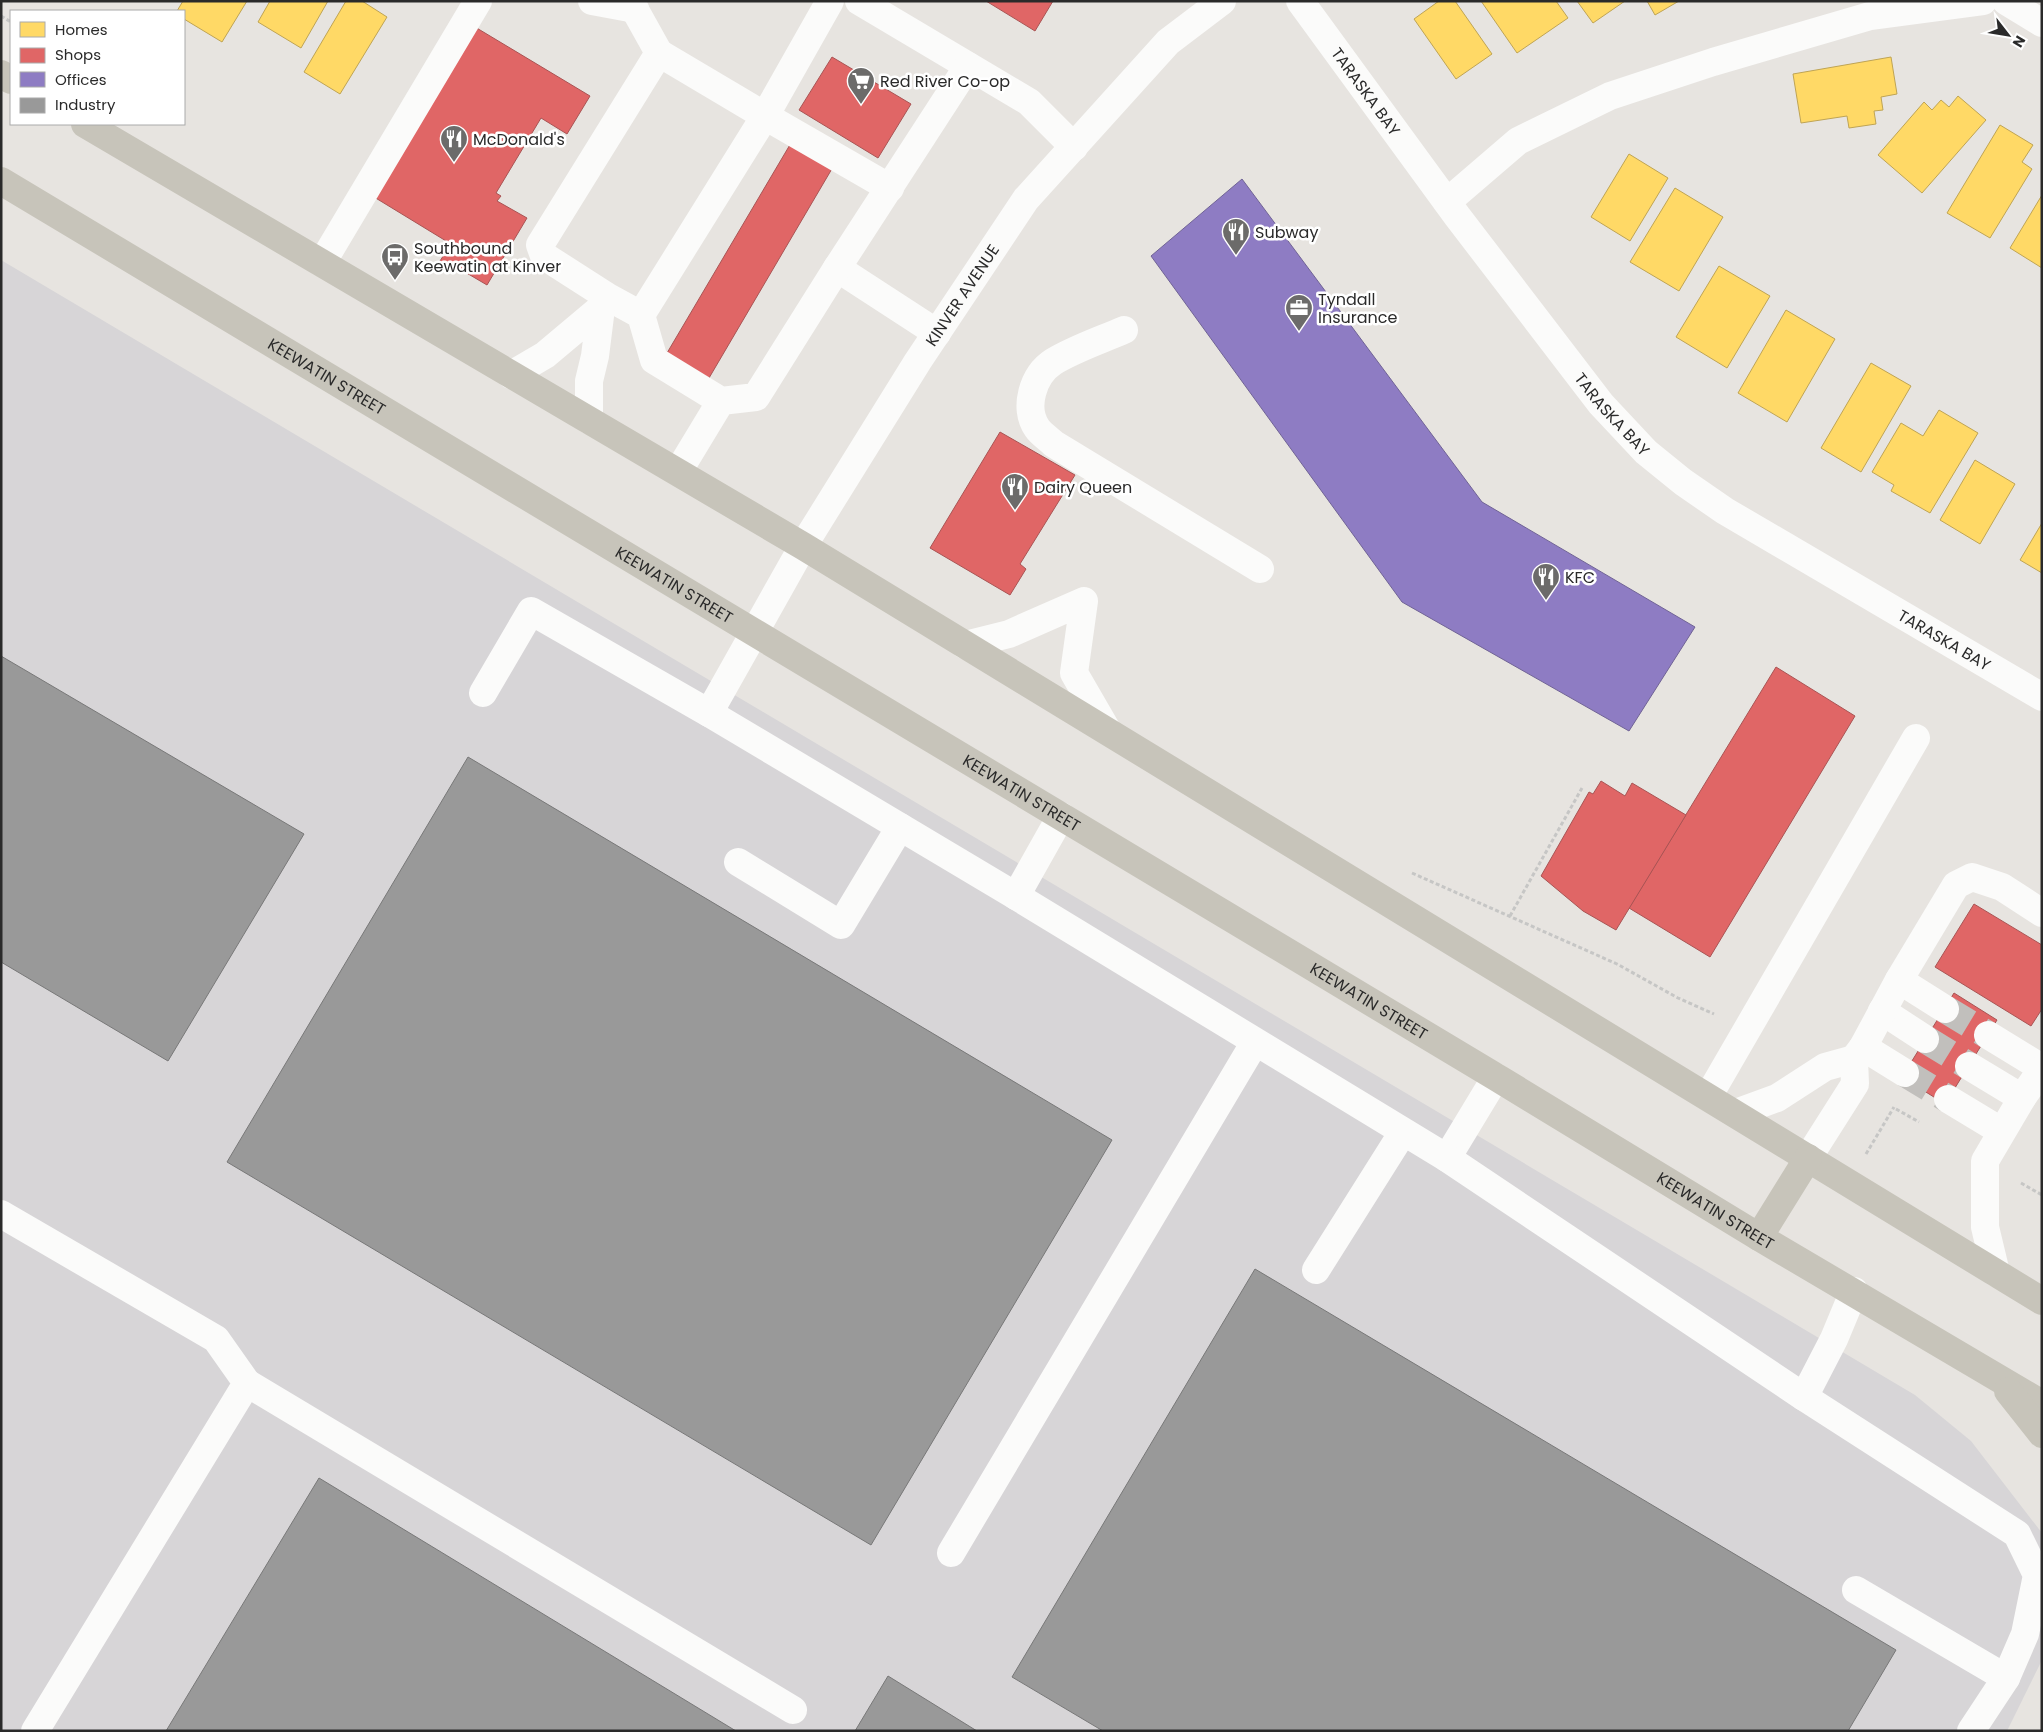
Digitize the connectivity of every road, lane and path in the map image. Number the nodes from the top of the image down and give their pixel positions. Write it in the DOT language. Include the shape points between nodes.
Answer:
graph roads {
  1 [pos="478,1"];
  2 [pos="592,1"];
  3 [pos="830,1"];
  4 [pos="859,1"];
  5 [pos="1222,1"];
  6 [pos="1300,1"];
  7 [pos="1983,1"];
  8 [pos="2006,1"];
  9 [pos="633,5"];
  10 [pos="1196,9"];
  11 [pos="2042,23"];
  12 [pos="659,53"];
  13 [pos="968,66"];
  14 [pos="765,116"];
  15 [pos="87,125"];
  16 [pos="1074,147"];
  17 [pos="1,181"];
  18 [pos="890,188"];
  19 [pos="1447,202"];
  20 [pos="322,263"];
  21 [pos="837,268"];
  22 [pos="604,303"];
  23 [pos="641,315"];
  24 [pos="1124,330"];
  25 [pos="937,332"];
  26 [pos="511,374"];
  27 [pos="721,401"];
  28 [pos="590,420"];
  29 [pos="678,472"];
  30 [pos="803,546"];
  31 [pos="1260,568"];
  32 [pos="754,632"];
  33 [pos="965,645"];
  34 [pos="483,692"];
  35 [pos="2042,697"];
  36 [pos="709,713"];
  37 [pos="1107,730"];
  38 [pos="1916,738"];
  39 [pos="1582,788"];
  40 [pos="1061,816"];
  41 [pos="900,827"];
  42 [pos="738,862"];
  43 [pos="1406,870"];
  44 [pos="1016,896"];
  45 [pos="2042,914"];
  46 [pos="1510,916"];
  47 [pos="1899,980"];
  48 [pos="1944,1009"];
  49 [pos="1882,1011"];
  50 [pos="1748,1027"];
  51 [pos="1988,1035"];
  52 [pos="1926,1039"];
  53 [pos="1255,1042"];
  54 [pos="1857,1063"];
  55 [pos="1969,1066"];
  56 [pos="2042,1069"];
  57 [pos="1905,1073"];
  58 [pos="1496,1077"];
  59 [pos="1708,1097"];
  60 [pos="2022,1098"];
  61 [pos="1948,1099"];
  62 [pos="1894,1107"];
  63 [pos="1736,1113"];
  64 [pos="1926,1126"];
  65 [pos="2002,1131"];
  66 [pos="1403,1132"];
  67 [pos="1447,1158"];
  68 [pos="1808,1158"];
  69 [pos="1862,1161"];
  70 [pos="1,1214"];
  71 [pos="1759,1237"];
  72 [pos="1316,1270"];
  73 [pos="1996,1274"];
  74 [pos="1854,1292"];
  75 [pos="2042,1301"];
  76 [pos="1998,1378"];
  77 [pos="247,1383"];
  78 [pos="1804,1397"];
  79 [pos="2042,1404"];
  80 [pos="2042,1434"];
  81 [pos="951,1552"];
  82 [pos="1856,1590"];
  83 [pos="2006,1678"];
  84 [pos="793,1710"];
  85 [pos="35,1731"];
  86 [pos="1971,1731"];
  1 -- 20 [label="street"];
  2 -- 9 [label="street"];
  3 -- 14 [label="street"];
  4 -- 13 [label="street"];
  5 -- 10 [label="street, KINVER AVENUE"];
  6 -- 19 [label="street, TARASKA BAY"];
  7 -- 19 [label="street" via="1870,16 1610,96 1518,141"];
  8 -- 11 [label="street"];
  9 -- 12 [label="street"];
  10 -- 16 [label="street, KINVER AVENUE"];
  12 -- 14 [label="street"];
  12 -- 22 [label="street" via="540,245 544,256"];
  13 -- 16 [label="street" via="1029,102"];
  13 -- 18 [label="street"];
  14 -- 18 [label="street"];
  14 -- 23 [label="street"];
  15 -- 20 [label="main road"];
  16 -- 25 [label="street, KINVER AVENUE" via="1026,199"];
  17 -- 32 [label="main road, KEEWATIN STREET"];
  18 -- 21 [label="street"];
  19 -- 35 [label="street, TARASKA BAY" via="1601,404 1646,452 1725,511"];
  20 -- 26 [label="main road"];
  21 -- 25 [label="street"];
  21 -- 27 [label="street" via="756,397"];
  22 -- 23 [label="street"];
  22 -- 26 [label="street" via="545,355"];
  22 -- 28 [label="street" via="589,381"];
  23 -- 27 [label="street" via="654,360"];
  24 -- 31 [label="street" via="1051,363 1038,377 1031,394 1031,412 1036,427 1054,444"];
  25 -- 30 [label="street, KINVER AVENUE"];
  26 -- 28 [label="main road"];
  27 -- 29 [label="street"];
  28 -- 29 [label="main road"];
  29 -- 30 [label="main road"];
  30 -- 32 [label="street, KINVER AVENUE"];
  30 -- 33 [label="main road"];
  32 -- 36 [label="street, KINVER AVENUE"];
  32 -- 40 [label="main road, KEEWATIN STREET"];
  33 -- 37 [label="main road"];
  33 -- 37 [label="street" via="1009,634 1084,601 1074,673"];
  34 -- 36 [label="street" via="531,611"];
  36 -- 41 [label="street"];
  37 -- 59 [label="main road"];
  38 -- 50 [label="street"];
  39 -- 46 [label="path"];
  40 -- 44 [label="street"];
  40 -- 58 [label="main road, KEEWATIN STREET"];
  41 -- 42 [label="street" via="841,925"];
  41 -- 44 [label="street"];
  43 -- 46 [label="path"];
  44 -- 53 [label="street"];
  45 -- 47 [label="street" via="2002,887 1972,877 1956,885"];
  46 -- 50 [label="path" via="1617,964 1678,998"];
  47 -- 48 [label="street"];
  47 -- 49 [label="street"];
  49 -- 52 [label="street"];
  49 -- 54 [label="street"];
  50 -- 59 [label="street"];
  51 -- 56 [label="street"];
  53 -- 66 [label="street"];
  53 -- 81 [label="street"];
  54 -- 57 [label="street"];
  54 -- 62 [label="path"];
  54 -- 63 [label="street" via="1825,1067 1777,1098"];
  54 -- 68 [label="street"];
  55 -- 60 [label="street"];
  56 -- 60 [label="street"];
  58 -- 67 [label="street"];
  58 -- 71 [label="main road, KEEWATIN STREET"];
  59 -- 63 [label="main road"];
  60 -- 65 [label="street"];
  61 -- 65 [label="street"];
  62 -- 64 [label="path"];
  62 -- 69 [label="path"];
  63 -- 68 [label="main road"];
  65 -- 73 [label="street" via="1985,1161 1985,1226"];
  66 -- 67 [label="street"];
  66 -- 72 [label="street"];
  67 -- 78 [label="street"];
  68 -- 71 [label="main road"];
  68 -- 73 [label="main road"];
  70 -- 77 [label="street" via="216,1339"];
  71 -- 74 [label="main road, KEEWATIN STREET"];
  73 -- 75 [label="main road"];
  74 -- 76 [label="main road, KEEWATIN STREET"];
  74 -- 78 [label="street"];
  76 -- 79 [label="main road, KEEWATIN STREET"];
  76 -- 80 [label="main road"];
  77 -- 84 [label="street"];
  77 -- 85 [label="street"];
  78 -- 83 [label="street" via="2017,1534 2037,1575 2025,1634"];
  82 -- 83 [label="street"];
  83 -- 86 [label="street"];
}
